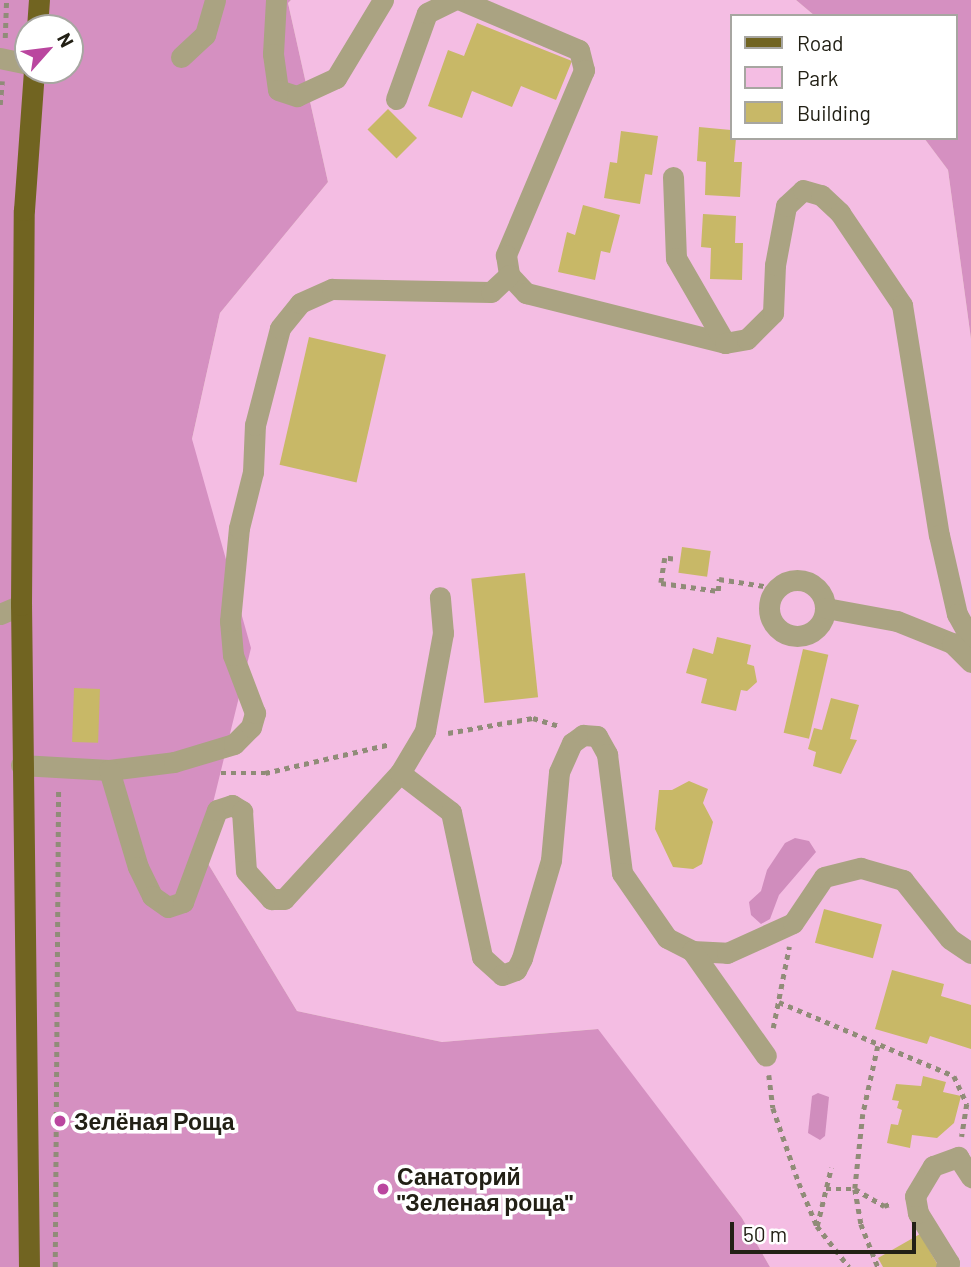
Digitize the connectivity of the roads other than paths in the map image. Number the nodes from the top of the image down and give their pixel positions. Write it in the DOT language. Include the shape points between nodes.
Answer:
graph roads {
  1 [pos="215,0"];
  2 [pos="276,0"];
  3 [pos="383,0"];
  4 [pos="454,0"];
  5 [pos="461,0"];
  6 [pos="427,7"];
  7 [pos="181,57"];
  8 [pos="33,84"];
  9 [pos="396,99"];
  10 [pos="673,177"];
  11 [pos="509,275"];
  12 [pos="725,343"];
  13 [pos="440,597"];
  14 [pos="21,605"];
  15 [pos="826,608"];
  16 [pos="0,614"];
  17 [pos="971,639"];
  18 [pos="971,662"];
  19 [pos="22,765"];
  20 [pos="109,770"];
  21 [pos="400,773"];
  22 [pos="692,951"];
  23 [pos="971,953"];
  24 [pos="766,1056"];
  25 [pos="971,1177"];
  26 [pos="29,1267"];
  27 [pos="946,1267"];
  1 -- 7 [label="lane" via="205,36"];
  2 -- 3 [label="lane" via="273,54 278,90 297,96 336,78"];
  4 -- 6 [label="lane"];
  5 -- 11 [label="lane" via="579,50 583,70 506,255"];
  6 -- 9 [label="lane"];
  8 -- 14 [label="main road" via="24,211"];
  10 -- 12 [label="lane" via="676,258"];
  11 -- 12 [label="lane" via="526,293"];
  11 -- 20 [label="lane" via="491,292 332,289 300,303 280,328 255,425 253,472 239,528 230,621 233,655 255,713 251,727 234,744 174,762"];
  12 -- 17 [label="lane" via="747,339 773,313 786,206 803,190 821,195 840,213 902,305 939,535 957,614"];
  13 -- 21 [label="lane" via="443,634 421,738"];
  14 -- 16 [label="lane"];
  14 -- 19 [label="main road"];
  15 -- 15 [label="lane" via="819,589 802,579 777,588 769,598 769,618 782,634 802,637 819,627"];
  15 -- 18 [label="lane" via="897,621 952,643"];
  19 -- 20 [label="lane" via="58,771"];
  19 -- 26 [label="main road"];
  20 -- 21 [label="lane" via="138,867 152,896 168,907 183,902 217,810 232,805 242,811 246,871 271,899 284,899"];
  21 -- 22 [label="lane" via="451,812 482,957 502,975 516,970 522,958 551,860 559,772 572,743 583,735 597,736 607,754 622,873 667,938"];
  22 -- 23 [label="lane" via="727,953 793,923 824,877 861,868 903,880 950,939"];
  22 -- 24 [label="lane"];
  25 -- 27 [label="lane" via="958,1157 933,1166 915,1196 918,1213 949,1263"];
}
